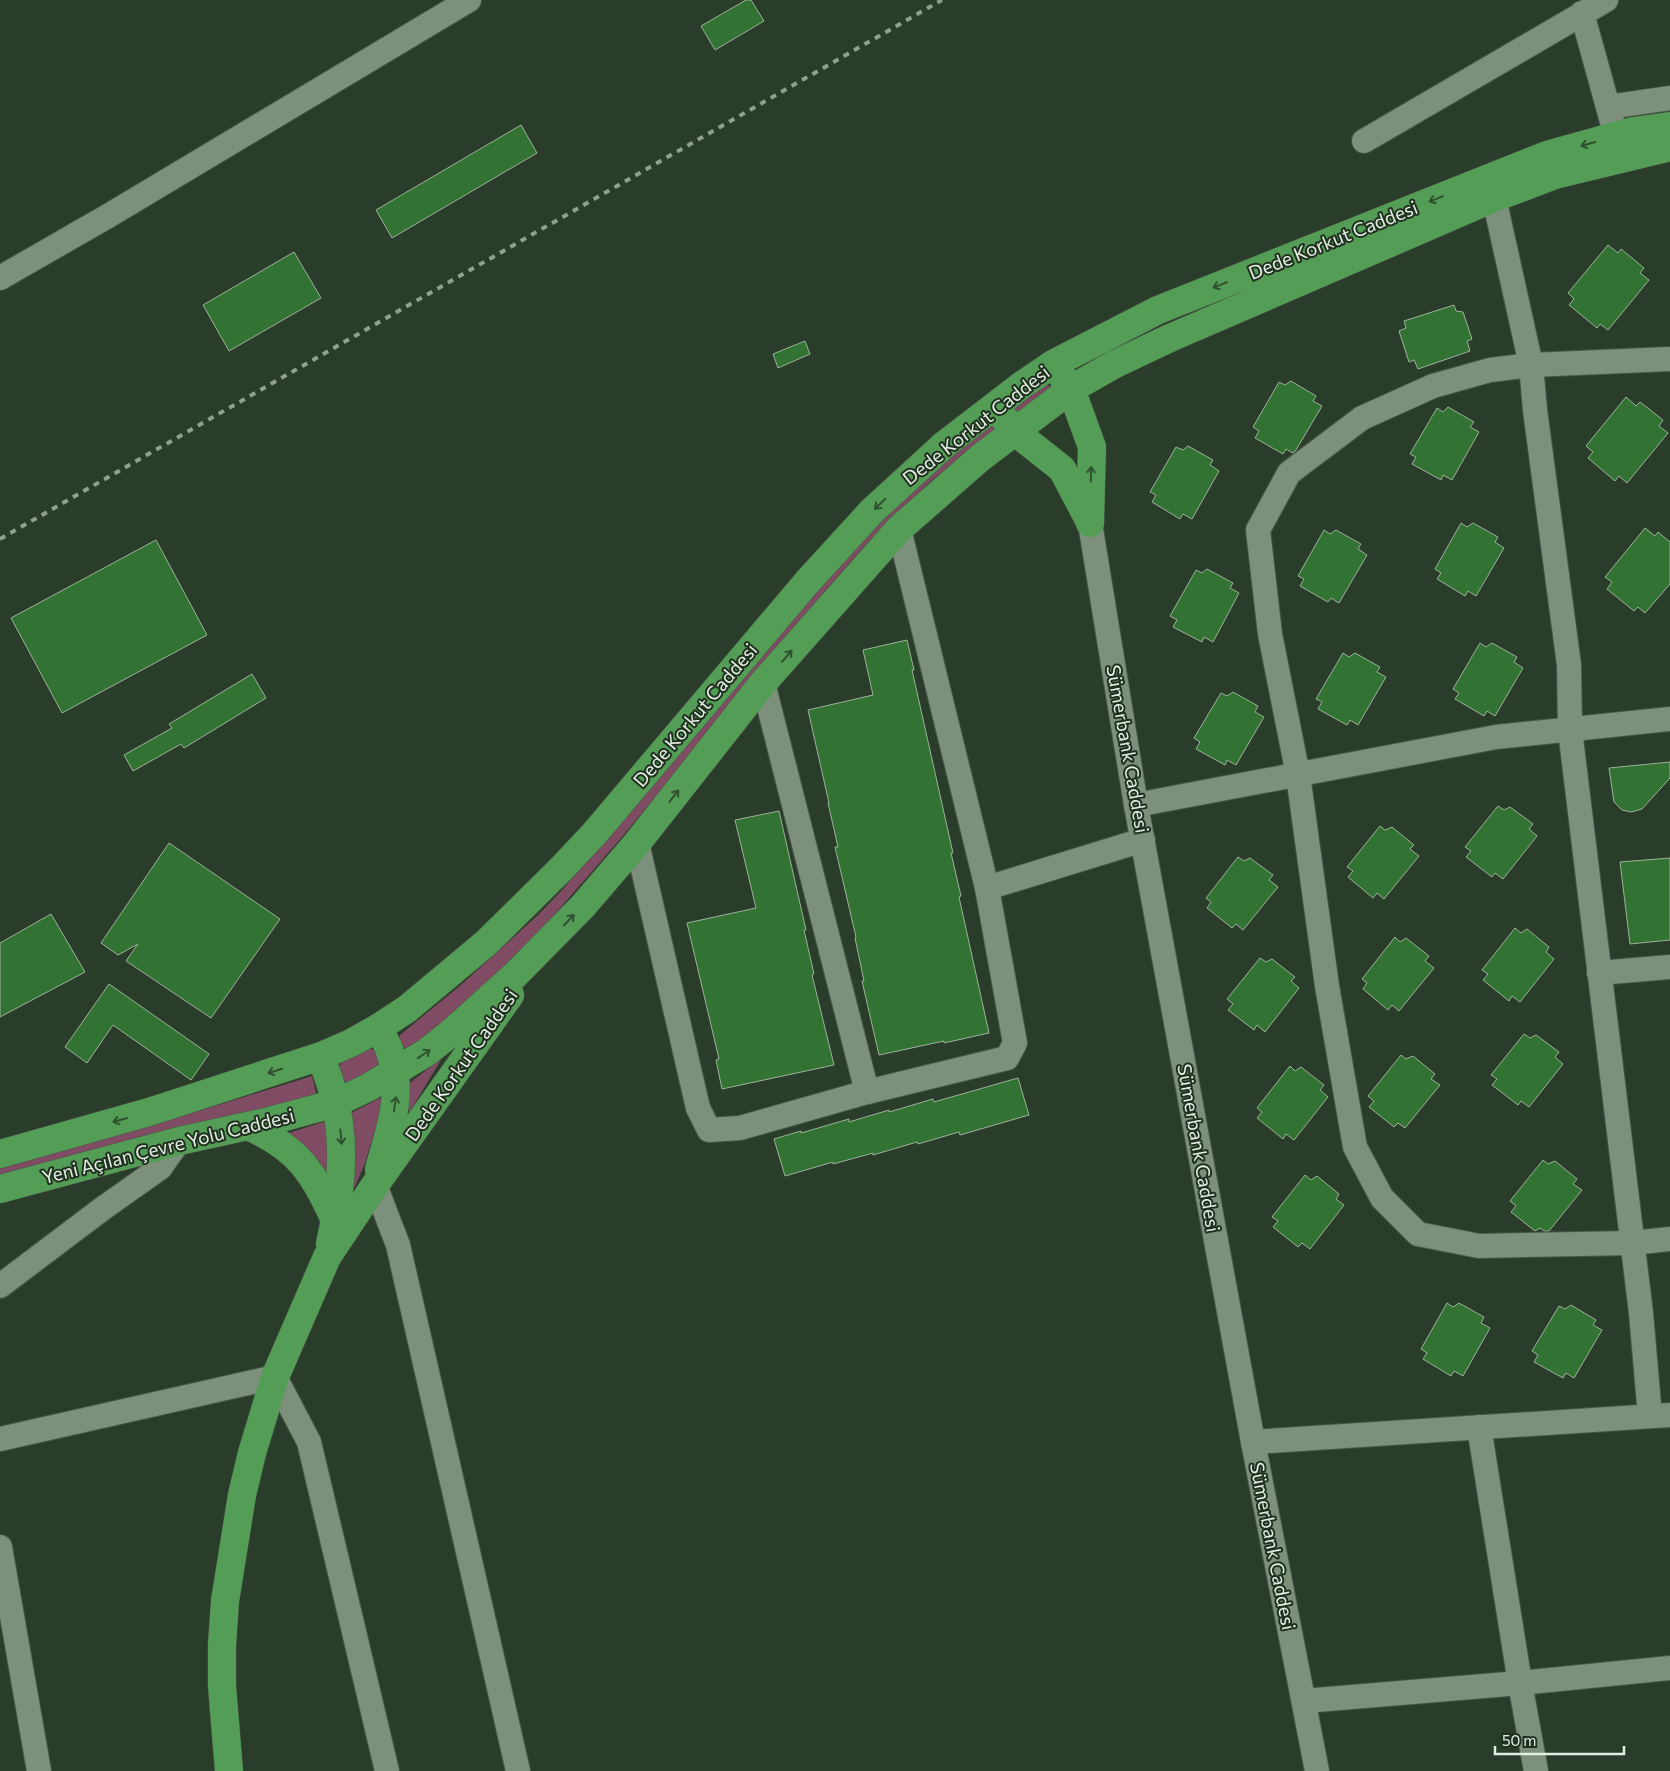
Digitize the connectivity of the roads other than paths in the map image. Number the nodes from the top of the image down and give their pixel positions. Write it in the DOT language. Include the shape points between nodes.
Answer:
graph roads {
  1 [pos="469,0"];
  2 [pos="1606,0"];
  3 [pos="1582,13"];
  4 [pos="1670,98"];
  5 [pos="1608,107"];
  6 [pos="1670,126"];
  7 [pos="1616,136"];
  8 [pos="1364,141"];
  9 [pos="1670,147"];
  10 [pos="1494,198"];
  11 [pos="0,278"];
  12 [pos="1670,359"];
  13 [pos="1054,364"];
  14 [pos="1531,365"];
  15 [pos="1072,389"];
  16 [pos="995,405"];
  17 [pos="1014,431"];
  18 [pos="1090,523"];
  19 [pos="899,529"];
  20 [pos="763,683"];
  21 [pos="1670,719"];
  22 [pos="1570,730"];
  23 [pos="1298,775"];
  24 [pos="1136,805"];
  25 [pos="1143,840"];
  26 [pos="637,844"];
  27 [pos="987,888"];
  28 [pos="546,944"];
  29 [pos="1670,967"];
  30 [pos="1599,973"];
  31 [pos="378,1028"];
  32 [pos="321,1056"];
  33 [pos="396,1072"];
  34 [pos="867,1092"];
  35 [pos="336,1103"];
  36 [pos="248,1126"];
  37 [pos="179,1141"];
  38 [pos="0,1154"];
  39 [pos="375,1185"];
  40 [pos="0,1188"];
  41 [pos="335,1220"];
  42 [pos="1670,1239"];
  43 [pos="1632,1243"];
  44 [pos="327,1257"];
  45 [pos="0,1286"];
  46 [pos="275,1377"];
  47 [pos="1660,1415"];
  48 [pos="1479,1428"];
  49 [pos="0,1439"];
  50 [pos="1253,1442"];
  51 [pos="0,1547"];
  52 [pos="1670,1668"];
  53 [pos="1520,1683"];
  54 [pos="1304,1701"];
  55 [pos="39,1771"];
  56 [pos="229,1771"];
  57 [pos="387,1771"];
  58 [pos="518,1771"];
  59 [pos="1317,1771"];
  60 [pos="1536,1771"];
  1 -- 11 [label="street"];
  2 -- 3 [label="street"];
  3 -- 5 [label="street"];
  3 -- 8 [label="street"];
  4 -- 5 [label="street"];
  5 -- 7 [label="street"];
  6 -- 7 [label="main road, Dede Korkut Caddesi"];
  7 -- 13 [label="main road, Dede Korkut Caddesi, one-way" via="1547,155 1158,310"];
  9 -- 10 [label="main road, Dede Korkut Caddesi" via="1555,175"];
  10 -- 14 [label="street"];
  10 -- 15 [label="main road, Dede Korkut Caddesi" via="1170,338"];
  12 -- 14 [label="street"];
  13 -- 15 [label="main road"];
  13 -- 16 [label="main road, Dede Korkut Caddesi"];
  14 -- 22 [label="street" via="1569,665"];
  14 -- 23 [label="street" via="1490,370 1433,386 1362,418 1289,473 1258,530 1270,634"];
  15 -- 17 [label="main road, Dede Korkut Caddesi"];
  18 -- 15 [label="main road, one-way" via="1092,447"];
  16 -- 17 [label="main road"];
  16 -- 31 [label="main road, Dede Korkut Caddesi, one-way" via="903,481 844,540 554,876 479,949 407,1009"];
  17 -- 18 [label="main road" via="1062,469"];
  17 -- 19 [label="main road, Dede Korkut Caddesi"];
  18 -- 24 [label="street, Sümerbank Caddesi"];
  20 -- 19 [label="main road, Dede Korkut Caddesi, one-way"];
  19 -- 27 [label="street"];
  26 -- 20 [label="main road, Dede Korkut Caddesi, one-way"];
  20 -- 34 [label="street"];
  21 -- 22 [label="street"];
  22 -- 23 [label="street" via="1496,737"];
  22 -- 30 [label="street"];
  23 -- 24 [label="street"];
  23 -- 43 [label="street" via="1327,986 1355,1147 1382,1198 1418,1234 1479,1246"];
  24 -- 25 [label="street, Sümerbank Caddesi"];
  25 -- 27 [label="street"];
  25 -- 50 [label="street, Sümerbank Caddesi"];
  28 -- 26 [label="main road, Dede Korkut Caddesi, one-way"];
  26 -- 34 [label="street" via="698,1108 709,1130 740,1128"];
  27 -- 34 [label="street" via="1016,1043 1007,1058"];
  33 -- 28 [label="main road, Dede Korkut Caddesi, one-way" via="452,1032"];
  28 -- 39 [label="main road, Dede Korkut Caddesi"];
  29 -- 30 [label="street"];
  30 -- 43 [label="street"];
  31 -- 32 [label="main road, Dede Korkut Caddesi"];
  31 -- 33 [label="main road, Dede Korkut Caddesi" via="390,1050"];
  32 -- 35 [label="main road, Dede Korkut Caddesi"];
  32 -- 38 [label="main road, Yeni Açılan Çevre Yolu Caddesi, one-way" via="149,1112"];
  33 -- 35 [label="main road, Dede Korkut Caddesi"];
  39 -- 33 [label="main road, Dede Korkut Caddesi, one-way" via="396,1103"];
  35 -- 36 [label="main road, Yeni Açılan Çevre Yolu Caddesi"];
  35 -- 41 [label="main road, Dede Korkut Caddesi, one-way" via="342,1145"];
  36 -- 37 [label="main road, Yeni Açılan Çevre Yolu Caddesi"];
  36 -- 41 [label="main road" via="271,1136 299,1159 313,1177"];
  37 -- 40 [label="main road, Yeni Açılan Çevre Yolu Caddesi"];
  37 -- 45 [label="street" via="160,1168"];
  39 -- 44 [label="main road, Dede Korkut Caddesi"];
  39 -- 58 [label="street" via="398,1245"];
  41 -- 44 [label="main road, Dede Korkut Caddesi"];
  42 -- 43 [label="street"];
  43 -- 47 [label="street"];
  44 -- 46 [label="main road, Dede Korkut Caddesi"];
  46 -- 49 [label="street"];
  46 -- 56 [label="main road, Dede Korkut Caddesi" via="242,1495 225,1601 222,1686"];
  46 -- 57 [label="street" via="309,1442"];
  47 -- 48 [label="street"];
  48 -- 50 [label="street"];
  48 -- 53 [label="street"];
  50 -- 54 [label="street, Sümerbank Caddesi"];
  51 -- 55 [label="street"];
  52 -- 53 [label="street"];
  53 -- 54 [label="street"];
  53 -- 60 [label="street"];
  54 -- 59 [label="street, Sümerbank Caddesi"];
}
